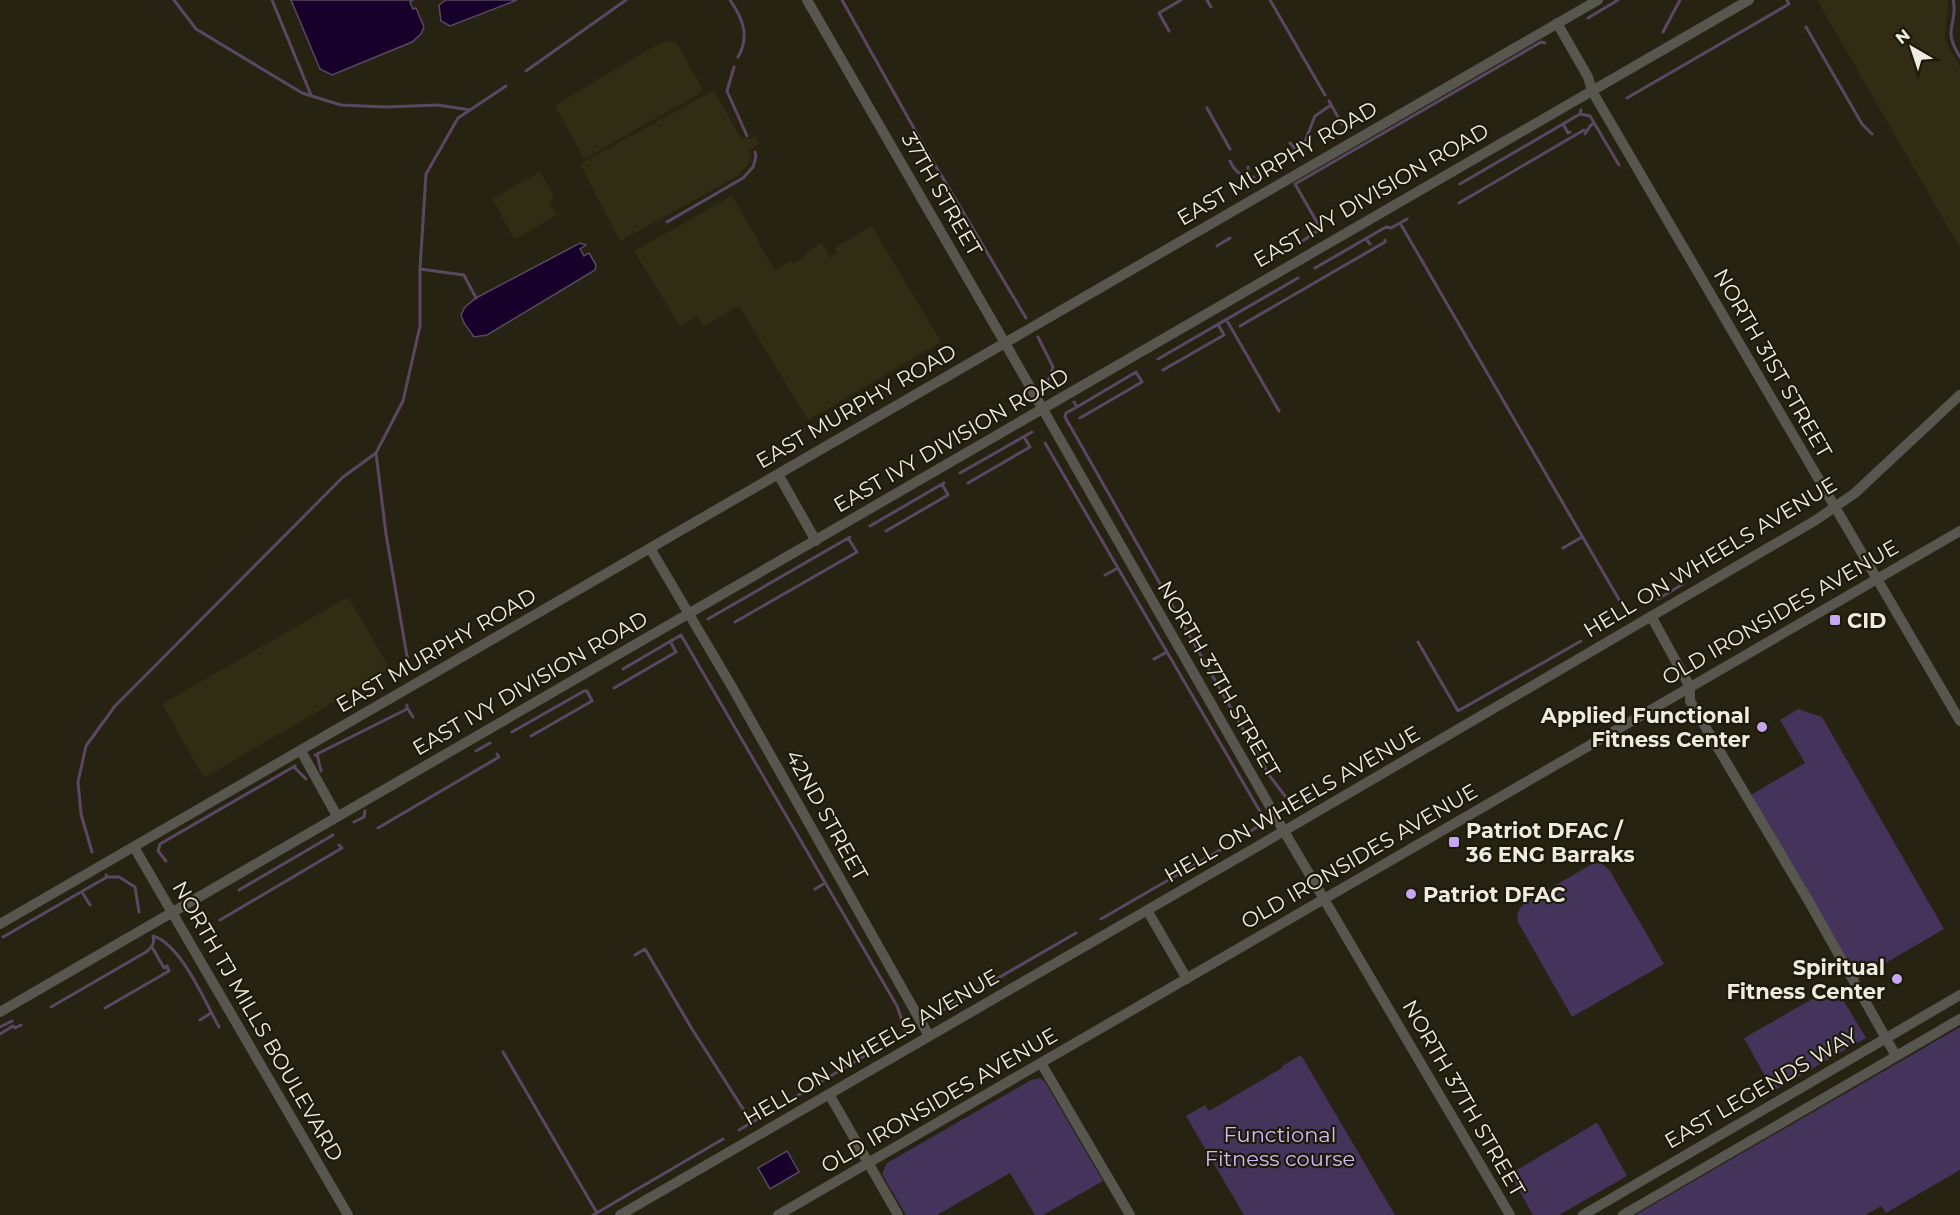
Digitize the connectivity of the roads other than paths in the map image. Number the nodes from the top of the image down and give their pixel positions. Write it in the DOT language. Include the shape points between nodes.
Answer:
graph roads {
  1 [pos="807,0"];
  2 [pos="1598,0"];
  3 [pos="1749,0"];
  4 [pos="1557,23"];
  5 [pos="1592,91"];
  6 [pos="1005,343"];
  7 [pos="1960,395"];
  8 [pos="1043,409"];
  9 [pos="778,474"];
  10 [pos="1834,508"];
  11 [pos="1960,531"];
  12 [pos="816,541"];
  13 [pos="650,548"];
  14 [pos="1876,580"];
  15 [pos="688,615"];
  16 [pos="1651,616"];
  17 [pos="1690,687"];
  18 [pos="1960,721"];
  19 [pos="301,751"];
  20 [pos="337,816"];
  21 [pos="1284,831"];
  22 [pos="134,847"];
  23 [pos="1324,899"];
  24 [pos="1147,910"];
  25 [pos="172,912"];
  26 [pos="0,924"];
  27 [pos="1187,979"];
  28 [pos="1960,995"];
  29 [pos="0,1012"];
  30 [pos="1960,1019"];
  31 [pos="929,1036"];
  32 [pos="1886,1038"];
  33 [pos="1896,1056"];
  34 [pos="1041,1063"];
  35 [pos="829,1094"];
  36 [pos="869,1163"];
  37 [pos="348,1215"];
  38 [pos="620,1215"];
  39 [pos="778,1215"];
  40 [pos="898,1215"];
  41 [pos="1130,1215"];
  42 [pos="1510,1215"];
  43 [pos="1583,1215"];
  44 [pos="1623,1215"];
  1 -- 6 [label="street, 37TH STREET"];
  2 -- 4 [label="street, EAST MURPHY ROAD"];
  3 -- 5 [label="street, EAST IVY DIVISION ROAD"];
  4 -- 5 [label="street, NORTH 31ST STREET"];
  4 -- 6 [label="street, EAST MURPHY ROAD"];
  5 -- 8 [label="street, EAST IVY DIVISION ROAD"];
  5 -- 10 [label="street, NORTH 31ST STREET"];
  6 -- 8 [label="street, 37TH STREET"];
  6 -- 9 [label="street, EAST MURPHY ROAD"];
  7 -- 10 [label="street, HELL ON WHEELS AVENUE"];
  8 -- 12 [label="street, EAST IVY DIVISION ROAD"];
  8 -- 21 [label="street, NORTH 37TH STREET"];
  9 -- 12 [label="street"];
  9 -- 13 [label="street, EAST MURPHY ROAD"];
  10 -- 14 [label="street, NORTH 31ST STREET"];
  10 -- 16 [label="street, HELL ON WHEELS AVENUE"];
  11 -- 14 [label="street, OLD IRONSIDES AVENUE"];
  12 -- 15 [label="street, EAST IVY DIVISION ROAD"];
  13 -- 15 [label="street, 42ND STREET"];
  13 -- 19 [label="street, EAST MURPHY ROAD"];
  14 -- 17 [label="street, OLD IRONSIDES AVENUE"];
  14 -- 18 [label="street, NORTH 31ST STREET"];
  15 -- 20 [label="street, EAST IVY DIVISION ROAD"];
  15 -- 31 [label="street, 42ND STREET"];
  16 -- 17 [label="street"];
  16 -- 21 [label="street, HELL ON WHEELS AVENUE"];
  17 -- 23 [label="street, OLD IRONSIDES AVENUE"];
  17 -- 32 [label="street" via="1690,701"];
  19 -- 20 [label="street"];
  19 -- 22 [label="street, EAST MURPHY ROAD"];
  20 -- 25 [label="street, EAST IVY DIVISION ROAD"];
  21 -- 23 [label="street, NORTH 37TH STREET"];
  21 -- 24 [label="street, HELL ON WHEELS AVENUE"];
  22 -- 25 [label="street, NORTH TJ MILLS BOULEVARD"];
  22 -- 26 [label="street, EAST MURPHY ROAD"];
  23 -- 27 [label="street, OLD IRONSIDES AVENUE"];
  23 -- 42 [label="street, NORTH 37TH STREET"];
  24 -- 27 [label="street"];
  24 -- 31 [label="street, HELL ON WHEELS AVENUE"];
  25 -- 29 [label="street, EAST IVY DIVISION ROAD"];
  25 -- 37 [label="street, NORTH TJ MILLS BOULEVARD"];
  27 -- 34 [label="street, OLD IRONSIDES AVENUE"];
  28 -- 32 [label="street, EAST LEGENDS WAY"];
  30 -- 33 [label="street, EAST LEGENDS WAY"];
  31 -- 35 [label="street, HELL ON WHEELS AVENUE"];
  32 -- 33 [label="street"];
  32 -- 43 [label="street, EAST LEGENDS WAY"];
  33 -- 44 [label="street, EAST LEGENDS WAY"];
  34 -- 36 [label="street, OLD IRONSIDES AVENUE"];
  34 -- 41 [label="street"];
  35 -- 36 [label="street"];
  35 -- 38 [label="street, HELL ON WHEELS AVENUE"];
  36 -- 39 [label="street, OLD IRONSIDES AVENUE"];
  36 -- 40 [label="street"];
}
